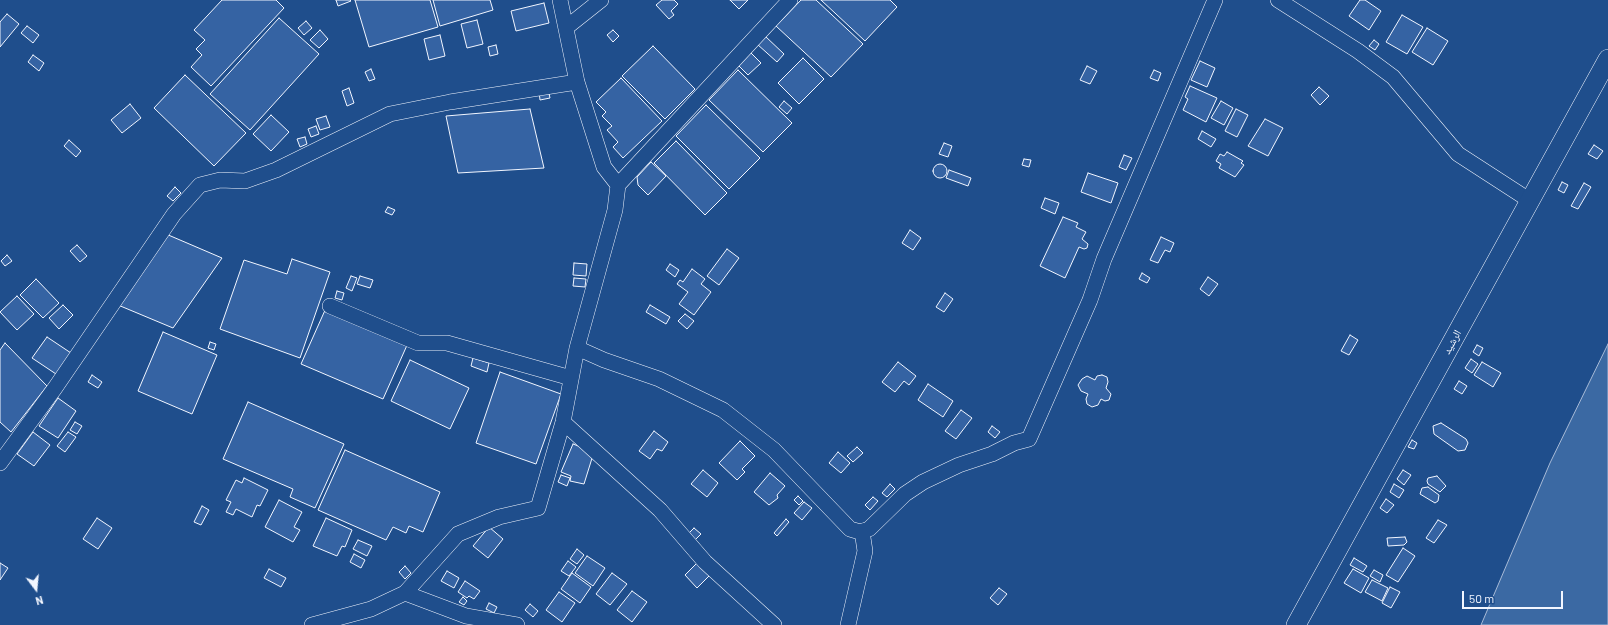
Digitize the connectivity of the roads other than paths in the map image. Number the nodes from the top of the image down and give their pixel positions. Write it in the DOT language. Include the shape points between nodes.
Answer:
graph roads {
  1 [pos="560,0"];
  2 [pos="601,0"];
  3 [pos="790,0"];
  4 [pos="1215,0"];
  5 [pos="1278,0"];
  6 [pos="567,27"];
  7 [pos="1608,59"];
  8 [pos="577,82"];
  9 [pos="618,185"];
  10 [pos="1529,200"];
  11 [pos="330,306"];
  12 [pos="577,348"];
  13 [pos="571,378"];
  14 [pos="562,422"];
  15 [pos="0,463"];
  16 [pos="862,531"];
  17 [pos="405,593"];
  18 [pos="312,625"];
  19 [pos="517,625"];
  20 [pos="774,625"];
  21 [pos="848,625"];
  22 [pos="1296,625"];
  1 -- 6 [label="street"];
  2 -- 6 [label="street"];
  3 -- 9 [label="street"];
  4 -- 16 [label="street" via="1029,439 959,465 923,482 905,494 869,529"];
  5 -- 10 [label="street" via="1358,51 1393,77 1458,154"];
  6 -- 8 [label="street"];
  7 -- 10 [label="main road, الرشيد"];
  8 -- 9 [label="street" via="604,167"];
  8 -- 15 [label="street" via="390,114 270,172 245,181 220,180 200,185 174,214"];
  9 -- 12 [label="street" via="615,210"];
  10 -- 22 [label="main road, الرشيد"];
  11 -- 13 [label="street" via="418,343 447,342"];
  12 -- 13 [label="street"];
  12 -- 16 [label="street" via="659,379 724,410 774,450 850,528"];
  13 -- 14 [label="street"];
  14 -- 17 [label="street" via="538,508 499,518 458,534"];
  14 -- 20 [label="street" via="660,510 705,562"];
  16 -- 21 [label="street" via="865,551"];
  17 -- 18 [label="street" via="371,609"];
  17 -- 19 [label="street" via="466,616"];
}
